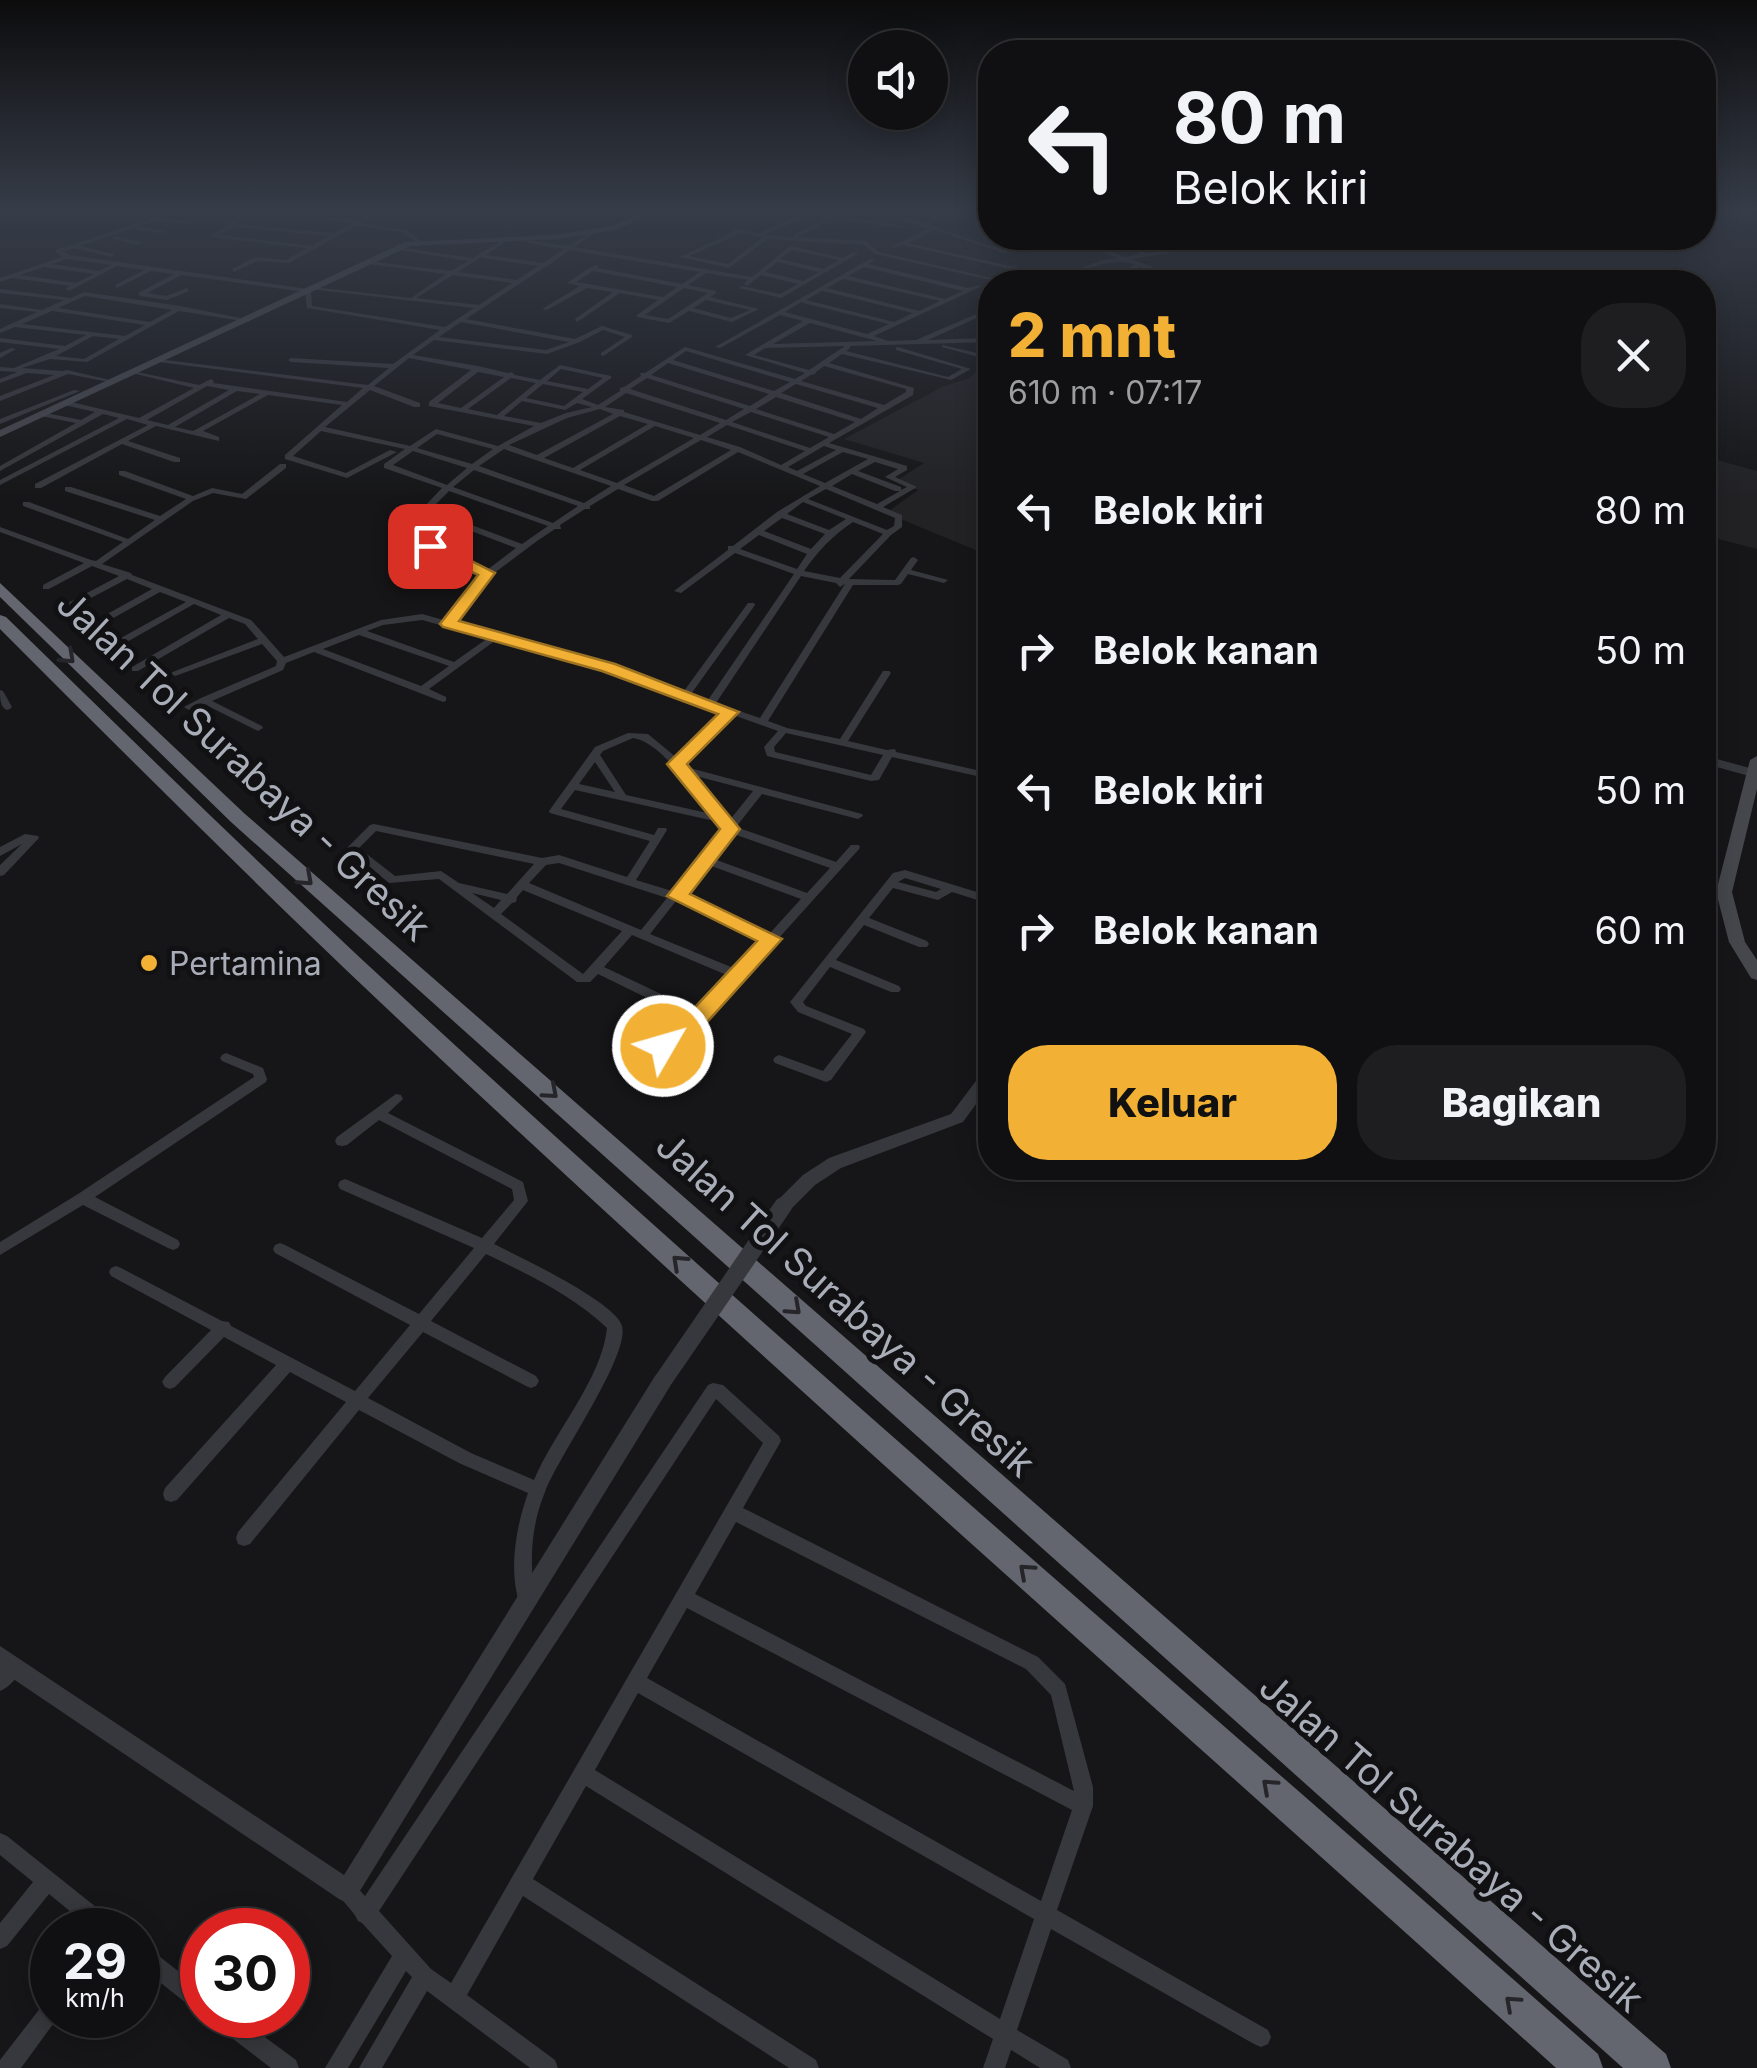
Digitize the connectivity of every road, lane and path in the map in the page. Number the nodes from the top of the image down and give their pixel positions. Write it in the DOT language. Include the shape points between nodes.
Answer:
graph roads {
  1 [pos="11,308"];
  2 [pos="14,308"];
  3 [pos="56,308"];
  4 [pos="177,308"];
  5 [pos="180,308"];
  6 [pos="274,308"];
  7 [pos="313,308"];
  8 [pos="479,308"];
  9 [pos="595,308"];
  10 [pos="651,308"];
  11 [pos="746,308"];
  12 [pos="790,308"];
  13 [pos="832,308"];
  14 [pos="899,308"];
  15 [pos="928,308"];
  16 [pos="53,309"];
  17 [pos="688,309"];
  18 [pos="40,311"];
  19 [pos="918,312"];
  20 [pos="781,313"];
  21 [pos="0,314"];
  22 [pos="639,316"];
  23 [pos="978,316"];
  24 [pos="248,320"];
  25 [pos="461,320"];
  26 [pos="577,320"];
  27 [pos="808,321"];
  28 [pos="0,323"];
  29 [pos="892,323"];
  30 [pos="152,324"];
  31 [pos="15,325"];
  32 [pos="446,330"];
  33 [pos="616,330"];
  34 [pos="0,331"];
  35 [pos="848,332"];
  36 [pos="93,333"];
  37 [pos="868,336"];
  38 [pos="737,337"];
  39 [pos="126,338"];
  40 [pos="434,338"];
  41 [pos="978,338"];
  42 [pos="934,339"];
  43 [pos="0,340"];
  44 [pos="578,341"];
  45 [pos="772,341"];
  46 [pos="901,345"];
  47 [pos="763,346"];
  48 [pos="802,346"];
  49 [pos="887,346"];
  50 [pos="718,347"];
  51 [pos="65,348"];
  52 [pos="845,349"];
  53 [pos="13,350"];
  54 [pos="603,354"];
  55 [pos="978,354"];
  56 [pos="0,356"];
  57 [pos="407,356"];
  58 [pos="49,357"];
  59 [pos="159,360"];
  60 [pos="291,360"];
  61 [pos="666,360"];
  62 [pos="778,363"];
  63 [pos="825,364"];
  64 [pos="393,366"];
  65 [pos="0,368"];
  66 [pos="16,368"];
  67 [pos="32,368"];
  68 [pos="478,368"];
  69 [pos="134,372"];
  70 [pos="813,372"];
  71 [pos="62,374"];
  72 [pos="512,374"];
  73 [pos="642,374"];
  74 [pos="0,381"];
  75 [pos="543,381"];
  76 [pos="801,381"];
  77 [pos="44,382"];
  78 [pos="112,382"];
  79 [pos="206,383"];
  80 [pos="369,387"];
  81 [pos="237,388"];
  82 [pos="622,389"];
  83 [pos="589,392"];
  84 [pos="81,393"];
  85 [pos="266,393"];
  86 [pos="778,394"];
  87 [pos="0,399"];
  88 [pos="520,399"];
  89 [pos="576,400"];
  90 [pos="67,403"];
  91 [pos="348,404"];
  92 [pos="417,405"];
  93 [pos="601,406"];
  94 [pos="882,407"];
  95 [pos="753,409"];
  96 [pos="102,411"];
  97 [pos="460,411"];
  98 [pos="621,412"];
  99 [pos="44,414"];
  100 [pos="128,416"];
  101 [pos="498,417"];
  102 [pos="141,420"];
  103 [pos="858,420"];
  104 [pos="0,422"];
  105 [pos="81,422"];
  106 [pos="728,423"];
  107 [pos="656,424"];
  108 [pos="163,425"];
  109 [pos="544,426"];
  110 [pos="106,428"];
  111 [pos="320,428"];
  112 [pos="197,433"];
  113 [pos="0,434"];
  114 [pos="133,434"];
  115 [pos="834,436"];
  116 [pos="701,438"];
  117 [pos="216,439"];
  118 [pos="120,441"];
  119 [pos="822,443"];
  120 [pos="407,446"];
  121 [pos="502,447"];
  122 [pos="736,449"];
  123 [pos="843,449"];
  124 [pos="810,450"];
  125 [pos="538,458"];
  126 [pos="874,459"];
  127 [pos="178,460"];
  128 [pos="474,465"];
  129 [pos="282,466"];
  130 [pos="784,466"];
  131 [pos="574,470"];
  132 [pos="7,471"];
  133 [pos="800,472"];
  134 [pos="851,472"];
  135 [pos="122,473"];
  136 [pos="0,483"];
  137 [pos="828,484"];
  138 [pos="619,488"];
  139 [pos="68,489"];
  140 [pos="445,489"];
  141 [pos="906,492"];
  142 [pos="192,499"];
  143 [pos="802,499"];
  144 [pos="26,504"];
  145 [pos="587,507"];
  146 [pos="877,507"];
  147 [pos="780,514"];
  148 [pos="442,517"];
  149 [pos="853,518"];
  150 [pos="163,520"];
  151 [pos="558,527"];
  152 [pos="0,529"];
  153 [pos="757,530"];
  154 [pos="830,533"];
  155 [pos="888,533"];
  156 [pos="130,542"];
  157 [pos="524,548"];
  158 [pos="730,548"];
  159 [pos="812,553"];
  160 [pos="914,560"];
  161 [pos="95,563"];
  162 [pos="906,572"];
  163 [pos="488,573"];
  164 [pos="128,574"];
  165 [pos="796,576"];
  166 [pos="944,580"];
  167 [pos="845,584"];
  168 [pos="46,587"];
  169 [pos="0,588"];
  170 [pos="160,588"];
  171 [pos="678,590"];
  172 [pos="192,602"];
  173 [pos="751,604"];
  174 [pos="70,606"];
  175 [pos="229,614"];
  176 [pos="0,620"];
  177 [pos="96,624"];
  178 [pos="448,624"];
  179 [pos="357,631"];
  180 [pos="496,636"];
  181 [pos="264,640"];
  182 [pos="122,641"];
  183 [pos="315,649"];
  184 [pos="282,661"];
  185 [pos="454,665"];
  186 [pos="135,668"];
  187 [pos="174,673"];
  188 [pos="886,673"];
  189 [pos="422,690"];
  190 [pos="0,693"];
  191 [pos="686,695"];
  192 [pos="443,698"];
  193 [pos="204,700"];
  194 [pos="710,704"];
  195 [pos="2,707"];
  196 [pos="189,707"];
  197 [pos="730,712"];
  198 [pos="762,723"];
  199 [pos="258,728"];
  200 [pos="784,730"];
  201 [pos="843,742"];
  202 [pos="891,752"];
  203 [pos="596,756"];
  204 [pos="1716,761"];
  205 [pos="678,766"];
  206 [pos="1755,766"];
  207 [pos="978,773"];
  208 [pos="572,786"];
  209 [pos="759,790"];
  210 [pos="621,794"];
  211 [pos="704,798"];
  212 [pos="675,810"];
  213 [pos="858,816"];
  214 [pos="720,820"];
  215 [pos="730,829"];
  216 [pos="855,848"];
  217 [pos="0,852"];
  218 [pos="704,859"];
  219 [pos="542,862"];
  220 [pos="837,866"];
  221 [pos="2,867"];
  222 [pos="631,879"];
  223 [pos="457,885"];
  224 [pos="525,886"];
  225 [pos="678,896"];
  226 [pos="978,896"];
  227 [pos="809,898"];
  228 [pos="512,899"];
  229 [pos="494,915"];
  230 [pos="863,920"];
  231 [pos="637,932"];
  232 [pos="772,939"];
  233 [pos="923,944"];
  234 [pos="829,962"];
  235 [pos="596,968"];
  236 [pos="1757,974"];
  237 [pos="740,976"];
  238 [pos="894,988"];
  239 [pos="700,1018"];
  240 [pos="637,1036"];
  241 [pos="226,1058"];
  242 [pos="779,1060"];
  243 [pos="978,1089"];
  244 [pos="396,1100"];
  245 [pos="379,1114"];
  246 [pos="342,1141"];
  247 [pos="344,1184"];
  248 [pos="82,1198"];
  249 [pos="172,1244"];
  250 [pos="482,1247"];
  251 [pos="0,1249"];
  252 [pos="280,1249"];
  253 [pos="116,1272"];
  254 [pos="419,1321"];
  255 [pos="224,1327"];
  256 [pos="288,1362"];
  257 [pos="170,1382"];
  258 [pos="531,1382"];
  259 [pos="359,1399"];
  260 [pos="534,1488"];
  261 [pos="171,1494"];
  262 [pos="733,1512"];
  263 [pos="244,1538"];
  264 [pos="683,1598"];
  265 [pos="527,1602"];
  266 [pos="5,1668"];
  267 [pos="634,1682"];
  268 [pos="582,1774"];
  269 [pos="1083,1806"];
  270 [pos="0,1843"];
  271 [pos="47,1881"];
  272 [pos="520,1882"];
  273 [pos="348,1890"];
  274 [pos="82,1908"];
  275 [pos="365,1914"];
  276 [pos="1046,1916"];
  277 [pos="0,1939"];
  278 [pos="404,1956"];
  279 [pos="160,1970"];
  280 [pos="424,1976"];
  281 [pos="180,1985"];
  282 [pos="453,1998"];
  283 [pos="1006,2034"];
  284 [pos="1261,2036"];
  285 [pos="30,2038"];
  286 [pos="248,2038"];
  287 [pos="8,2068"];
  288 [pos="288,2068"];
  289 [pos="336,2068"];
  290 [pos="370,2068"];
  291 [pos="548,2068"];
  292 [pos="808,2068"];
  293 [pos="994,2068"];
  294 [pos="1060,2068"];
  295 [pos="1584,2068"];
  296 [pos="1652,2068"];
  1 -- 2 [label="street"];
  2 -- 18 [label="street"];
  2 -- 21 [label="street"];
  3 -- 16 [label="street"];
  4 -- 5 [label="street"];
  5 -- 24 [label="street"];
  5 -- 30 [label="street"];
  6 -- 24 [label="main road"];
  7 -- 32 [label="street"];
  8 -- 25 [label="street"];
  9 -- 26 [label="street"];
  10 -- 22 [label="street"];
  11 -- 17 [label="street" via="756,310 732,320"];
  12 -- 20 [label="street"];
  13 -- 29 [label="street"];
  14 -- 19 [label="street"];
  15 -- 19 [label="street"];
  16 -- 18 [label="street"];
  16 -- 30 [label="street"];
  17 -- 22 [label="street" via="669,321"];
  18 -- 31 [label="street"];
  19 -- 29 [label="street"];
  20 -- 27 [label="street"];
  20 -- 38 [label="street"];
  22 -- 33 [label="street"];
  23 -- 42 [label="street"];
  24 -- 59 [label="main road"];
  25 -- 32 [label="street"];
  25 -- 44 [label="street"];
  27 -- 35 [label="street"];
  27 -- 45 [label="street"];
  28 -- 31 [label="street"];
  29 -- 37 [label="street"];
  30 -- 39 [label="street"];
  31 -- 34 [label="street"];
  31 -- 36 [label="street"];
  32 -- 40 [label="street"];
  33 -- 44 [label="street" via="600,328"];
  33 -- 54 [label="street" via="630,337"];
  35 -- 37 [label="street"];
  35 -- 45 [label="street" via="833,340"];
  36 -- 39 [label="street"];
  36 -- 51 [label="street"];
  37 -- 46 [label="street"];
  38 -- 45 [label="street"];
  38 -- 50 [label="street"];
  39 -- 58 [label="street" via="85,362"];
  40 -- 44 [label="street" via="548,352"];
  40 -- 57 [label="street"];
  41 -- 42 [label="street"];
  42 -- 46 [label="street"];
  42 -- 55 [label="street"];
  43 -- 51 [label="street"];
  45 -- 47 [label="street"];
  46 -- 49 [label="street"];
  47 -- 48 [label="street"];
  47 -- 62 [label="street" via="748,355"];
  48 -- 52 [label="street"];
  48 -- 62 [label="street"];
  49 -- 52 [label="street"];
  49 -- 52 [label="street" via="968,368 949,380"];
  51 -- 58 [label="street"];
  52 -- 63 [label="street"];
  53 -- 56 [label="street"];
  57 -- 64 [label="street"];
  57 -- 68 [label="street"];
  58 -- 66 [label="street"];
  59 -- 69 [label="main road"];
  59 -- 80 [label="street"];
  60 -- 64 [label="street"];
  61 -- 73 [label="street"];
  61 -- 76 [label="street" via="690,349"];
  61 -- 86 [label="street"];
  62 -- 70 [label="street"];
  63 -- 70 [label="street"];
  63 -- 94 [label="street" via="910,388"];
  64 -- 80 [label="street"];
  65 -- 66 [label="street"];
  66 -- 67 [label="street"];
  67 -- 71 [label="street"];
  67 -- 74 [label="street"];
  68 -- 72 [label="street"];
  68 -- 97 [label="street" via="432,402"];
  69 -- 78 [label="main road"];
  69 -- 79 [label="street"];
  70 -- 76 [label="street"];
  71 -- 77 [label="street"];
  71 -- 78 [label="street"];
  72 -- 75 [label="street"];
  72 -- 97 [label="street"];
  73 -- 82 [label="street"];
  73 -- 95 [label="street"];
  75 -- 83 [label="street"];
  75 -- 83 [label="street" via="562,367 609,377"];
  75 -- 88 [label="street"];
  76 -- 86 [label="street"];
  76 -- 94 [label="street"];
  77 -- 84 [label="street"];
  77 -- 87 [label="street"];
  78 -- 84 [label="main road"];
  79 -- 81 [label="street"];
  79 -- 102 [label="street"];
  80 -- 91 [label="street"];
  80 -- 92 [label="street"];
  81 -- 85 [label="street"];
  81 -- 108 [label="street"];
  82 -- 93 [label="street"];
  82 -- 106 [label="street"];
  83 -- 89 [label="street"];
  84 -- 90 [label="main road"];
  84 -- 104 [label="street"];
  85 -- 91 [label="street"];
  85 -- 112 [label="street"];
  86 -- 95 [label="street"];
  86 -- 103 [label="street"];
  88 -- 89 [label="street" via="561,408"];
  88 -- 101 [label="street"];
  89 -- 93 [label="street"];
  90 -- 96 [label="street"];
  90 -- 99 [label="main road"];
  91 -- 111 [label="street"];
  93 -- 98 [label="street"];
  93 -- 109 [label="street"];
  94 -- 103 [label="street"];
  95 -- 106 [label="street"];
  95 -- 115 [label="street"];
  96 -- 100 [label="street"];
  96 -- 105 [label="street"];
  97 -- 101 [label="street"];
  98 -- 107 [label="street"];
  98 -- 125 [label="street"];
  99 -- 105 [label="street"];
  99 -- 113 [label="main road"];
  100 -- 102 [label="street"];
  100 -- 110 [label="street"];
  101 -- 109 [label="street"];
  102 -- 108 [label="street"];
  103 -- 115 [label="street"];
  105 -- 132 [label="street"];
  106 -- 116 [label="street"];
  106 -- 124 [label="street"];
  107 -- 116 [label="street"];
  107 -- 131 [label="street"];
  108 -- 112 [label="street"];
  108 -- 114 [label="street"];
  109 -- 121 [label="street"];
  110 -- 114 [label="street"];
  110 -- 132 [label="street"];
  111 -- 120 [label="street"];
  111 -- 120 [label="street" via="288,457 347,476"];
  112 -- 117 [label="street"];
  114 -- 118 [label="street"];
  115 -- 119 [label="street"];
  116 -- 122 [label="street"];
  116 -- 138 [label="street"];
  118 -- 127 [label="street"];
  118 -- 132 [label="street" via="43,483"];
  119 -- 123 [label="street"];
  119 -- 124 [label="street"];
  120 -- 121 [label="street" via="436,431"];
  120 -- 128 [label="street"];
  120 -- 140 [label="street" via="388,468"];
  121 -- 125 [label="street"];
  121 -- 128 [label="street"];
  122 -- 130 [label="street"];
  122 -- 138 [label="street" via="659,498"];
  123 -- 126 [label="street"];
  123 -- 133 [label="street"];
  124 -- 130 [label="street"];
  125 -- 131 [label="street"];
  126 -- 134 [label="street"];
  126 -- 141 [label="street" via="904,468 890,478 912,486"];
  128 -- 140 [label="street"];
  128 -- 145 [label="street"];
  129 -- 142 [label="street" via="243,497 212,490"];
  130 -- 133 [label="street"];
  131 -- 138 [label="street"];
  132 -- 136 [label="street"];
  133 -- 137 [label="street"];
  134 -- 137 [label="street"];
  134 -- 141 [label="street"];
  135 -- 142 [label="street"];
  137 -- 143 [label="street"];
  137 -- 146 [label="street"];
  138 -- 145 [label="street"];
  139 -- 150 [label="street"];
  140 -- 148 [label="street" via="428,507"];
  140 -- 151 [label="street"];
  141 -- 146 [label="street"];
  142 -- 150 [label="street"];
  143 -- 147 [label="street"];
  143 -- 149 [label="street"];
  144 -- 156 [label="street"];
  145 -- 151 [label="street"];
  146 -- 155 [label="street" via="899,517"];
  147 -- 153 [label="street"];
  147 -- 154 [label="street"];
  148 -- 157 [label="street"];
  148 -- 163 [label="street" via="432,549"];
  149 -- 154 [label="street"];
  149 -- 155 [label="street"];
  150 -- 156 [label="street"];
  151 -- 157 [label="street"];
  152 -- 161 [label="street"];
  153 -- 158 [label="street"];
  153 -- 159 [label="street"];
  154 -- 159 [label="street"];
  155 -- 167 [label="street"];
  156 -- 161 [label="street"];
  157 -- 163 [label="street"];
  158 -- 165 [label="street"];
  158 -- 171 [label="street"];
  159 -- 165 [label="street"];
  160 -- 162 [label="street"];
  161 -- 164 [label="street"];
  161 -- 168 [label="street"];
  162 -- 166 [label="street"];
  162 -- 167 [label="street" via="898,582"];
  163 -- 178 [label="street"];
  164 -- 170 [label="street"];
  164 -- 174 [label="street"];
  165 -- 167 [label="street"];
  165 -- 194 [label="street"];
  167 -- 198 [label="street"];
  169 -- 296 [label="highway, Jalan Tol Surabaya - Gresik, one-way" via="238,818"];
  170 -- 172 [label="street"];
  170 -- 177 [label="street"];
  172 -- 175 [label="street"];
  172 -- 182 [label="street"];
  173 -- 191 [label="street"];
  175 -- 181 [label="street"];
  175 -- 186 [label="street"];
  295 -- 176 [label="highway, Jalan Tol Surabaya - Gresik, one-way" via="729,1308 211,829"];
  178 -- 179 [label="street" via="403,617"];
  178 -- 180 [label="street"];
  179 -- 183 [label="street"];
  179 -- 185 [label="street"];
  180 -- 185 [label="street"];
  180 -- 191 [label="street"];
  181 -- 184 [label="street"];
  181 -- 187 [label="street"];
  183 -- 184 [label="street"];
  183 -- 189 [label="street"];
  184 -- 193 [label="street" via="280,668"];
  185 -- 189 [label="street"];
  188 -- 201 [label="street"];
  189 -- 192 [label="street"];
  190 -- 195 [label="street"];
  191 -- 194 [label="street"];
  193 -- 196 [label="street"];
  193 -- 199 [label="street"];
  194 -- 197 [label="street"];
  197 -- 198 [label="street"];
  197 -- 205 [label="street"];
  198 -- 200 [label="street"];
  200 -- 201 [label="street"];
  200 -- 202 [label="street" via="769,747 771,754 870,778"];
  201 -- 202 [label="street"];
  202 -- 207 [label="street"];
  203 -- 205 [label="street" via="607,743 644,736"];
  203 -- 208 [label="street"];
  203 -- 210 [label="street"];
  204 -- 206 [label="street"];
  205 -- 209 [label="street"];
  205 -- 211 [label="street"];
  206 -- 236 [label="main road" via="1724,892 1737,942"];
  208 -- 210 [label="street"];
  208 -- 222 [label="street" via="554,812 660,835"];
  209 -- 213 [label="street"];
  209 -- 215 [label="street"];
  210 -- 212 [label="street"];
  211 -- 212 [label="street"];
  211 -- 214 [label="street"];
  212 -- 214 [label="street"];
  214 -- 215 [label="street"];
  215 -- 218 [label="street"];
  215 -- 220 [label="street"];
  216 -- 220 [label="street"];
  217 -- 221 [label="street" via="25,836 34,838"];
  218 -- 225 [label="street"];
  218 -- 227 [label="street"];
  219 -- 222 [label="street" via="568,860"];
  219 -- 223 [label="street" via="374,827 352,845 393,880 438,874"];
  219 -- 224 [label="street"];
  220 -- 227 [label="street"];
  222 -- 225 [label="street"];
  223 -- 228 [label="street"];
  223 -- 229 [label="street"];
  224 -- 228 [label="street"];
  224 -- 231 [label="street"];
  225 -- 231 [label="street"];
  225 -- 232 [label="street"];
  226 -- 230 [label="street" via="952,887 938,896 892,884"];
  227 -- 232 [label="street"];
  228 -- 229 [label="street"];
  229 -- 235 [label="street" via="581,978"];
  230 -- 233 [label="street"];
  230 -- 234 [label="street"];
  231 -- 235 [label="street"];
  231 -- 237 [label="street"];
  232 -- 237 [label="street"];
  234 -- 238 [label="street"];
  234 -- 242 [label="street" via="798,1006 860,1032 826,1076"];
  235 -- 239 [label="street"];
  237 -- 239 [label="street"];
  239 -- 240 [label="street" via="669,1046"];
  241 -- 248 [label="street" via="258,1071 261,1079"];
  243 -- 265 [label="street, bridge" via="957,1118 835,1163 784,1206 662,1382"];
  244 -- 245 [label="street"];
  245 -- 246 [label="street"];
  245 -- 250 [label="street" via="518,1186 521,1201"];
  247 -- 250 [label="street"];
  248 -- 249 [label="street"];
  248 -- 251 [label="street"];
  250 -- 254 [label="street"];
  250 -- 260 [label="street" via="590,1304 615,1326 606,1368"];
  252 -- 254 [label="street"];
  253 -- 255 [label="street"];
  254 -- 258 [label="street"];
  254 -- 259 [label="street"];
  255 -- 256 [label="street"];
  255 -- 257 [label="street"];
  256 -- 259 [label="street"];
  256 -- 261 [label="street"];
  259 -- 260 [label="street"];
  259 -- 263 [label="street"];
  260 -- 265 [label="street" via="523,1545"];
  262 -- 264 [label="street"];
  262 -- 269 [label="street" via="1032,1663 1059,1690"];
  262 -- 275 [label="street" via="773,1438 715,1390"];
  264 -- 267 [label="street"];
  264 -- 269 [label="street"];
  265 -- 273 [label="street"];
  266 -- 273 [label="street"];
  267 -- 268 [label="street"];
  267 -- 276 [label="street"];
  268 -- 272 [label="street"];
  268 -- 283 [label="street"];
  269 -- 276 [label="street"];
  270 -- 271 [label="street"];
  271 -- 274 [label="street"];
  271 -- 277 [label="street"];
  272 -- 282 [label="street"];
  272 -- 292 [label="street"];
  273 -- 275 [label="street"];
  275 -- 278 [label="street"];
  276 -- 283 [label="street"];
  276 -- 284 [label="street"];
  278 -- 280 [label="street"];
  278 -- 289 [label="street"];
  279 -- 281 [label="street"];
  280 -- 282 [label="street"];
  280 -- 290 [label="street"];
  282 -- 291 [label="street"];
  283 -- 293 [label="street"];
  283 -- 294 [label="street"];
  285 -- 287 [label="street"];
  286 -- 288 [label="street"];
}
